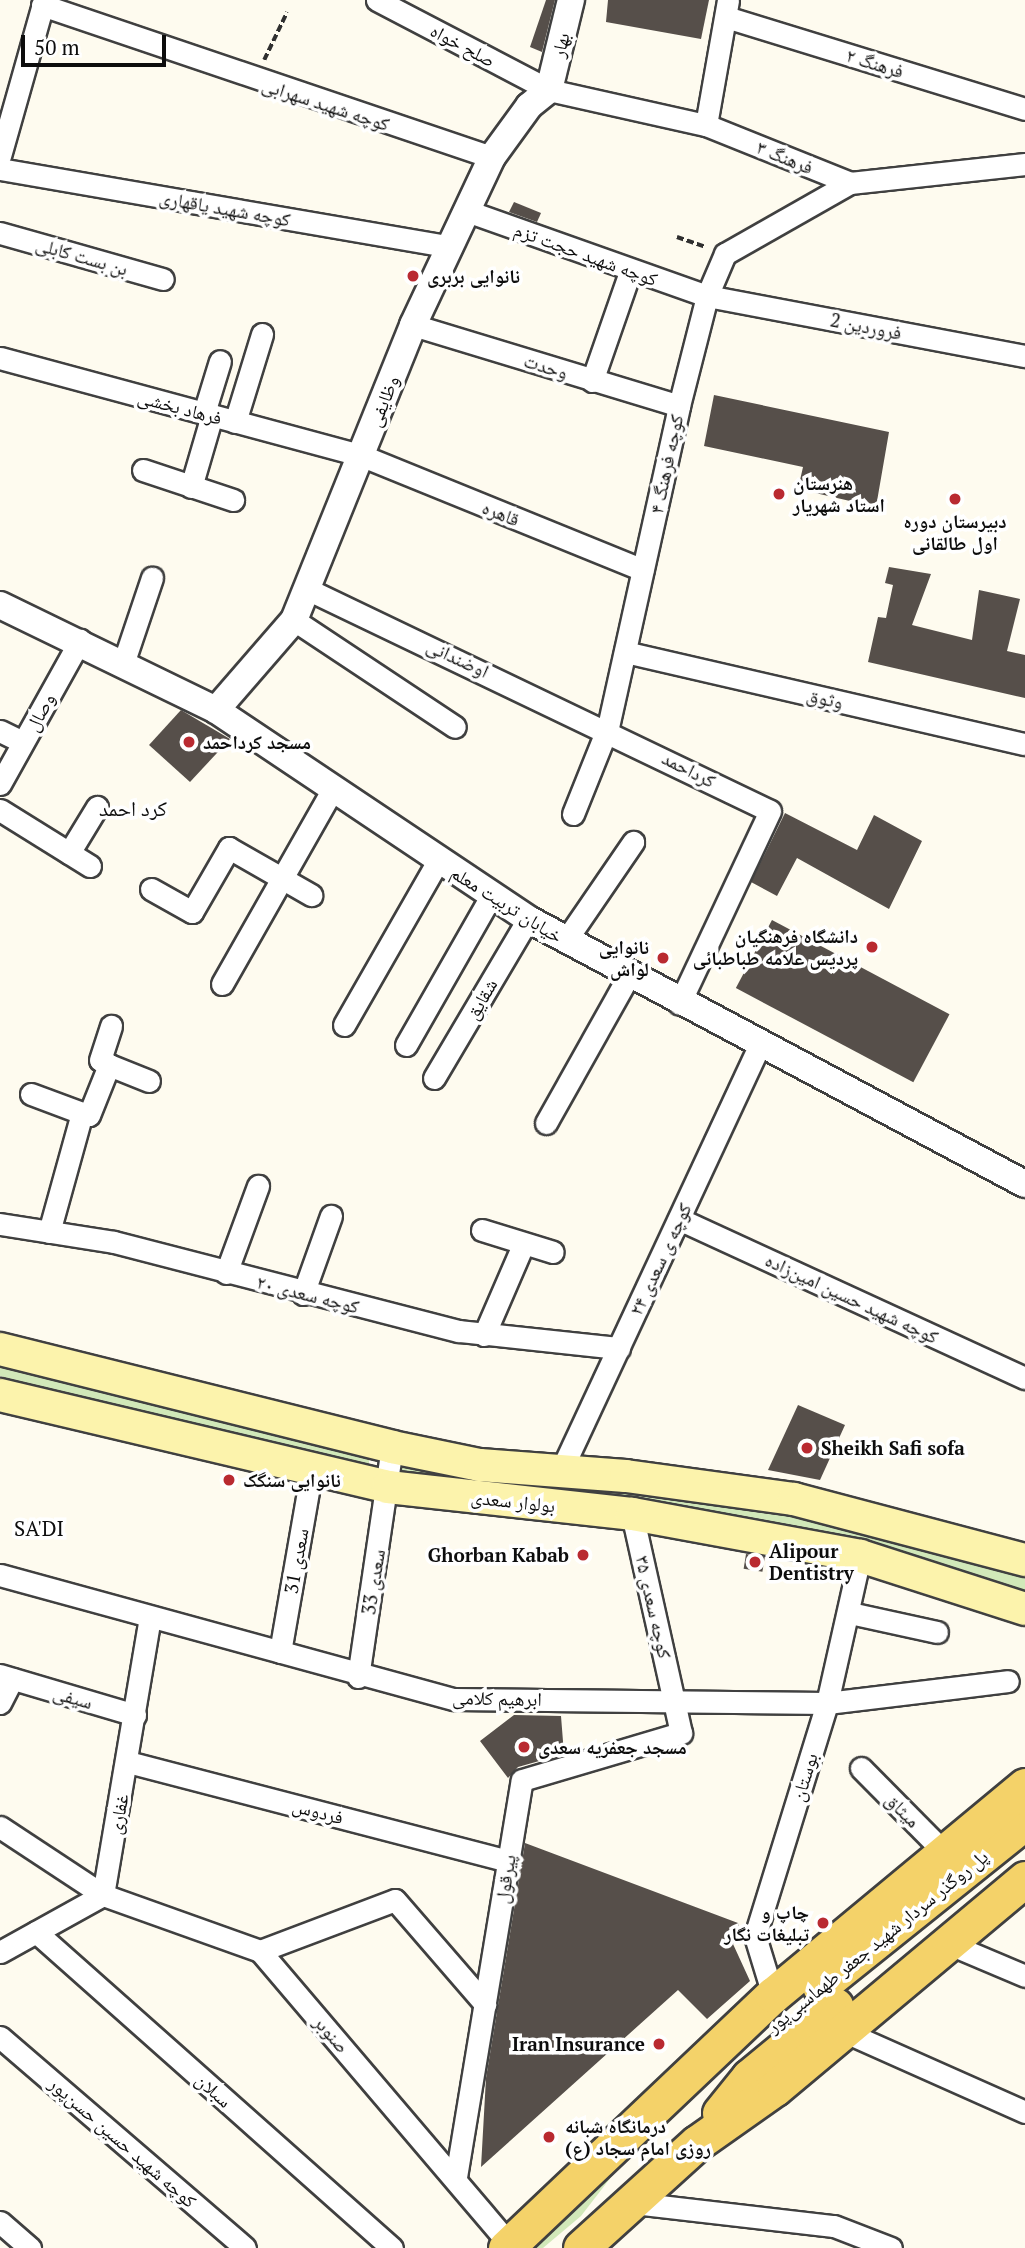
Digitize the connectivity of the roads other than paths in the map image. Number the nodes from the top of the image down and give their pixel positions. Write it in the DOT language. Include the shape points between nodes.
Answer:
graph roads {
  1 [pos="377,0"];
  2 [pos="571,0"];
  3 [pos="43,2"];
  4 [pos="727,8"];
  5 [pos="549,90"];
  6 [pos="1025,109"];
  7 [pos="706,125"];
  8 [pos="0,156"];
  9 [pos="492,157"];
  10 [pos="1025,164"];
  11 [pos="0,169"];
  12 [pos="850,183"];
  13 [pos="467,211"];
  14 [pos="0,233"];
  15 [pos="451,247"];
  16 [pos="630,272"];
  17 [pos="163,279"];
  18 [pos="707,296"];
  19 [pos="414,325"];
  20 [pos="262,334"];
  21 [pos="1025,356"];
  22 [pos="0,358"];
  23 [pos="220,361"];
  24 [pos="592,380"];
  25 [pos="679,406"];
  26 [pos="208,414"];
  27 [pos="235,422"];
  28 [pos="360,455"];
  29 [pos="143,470"];
  30 [pos="191,486"];
  31 [pos="233,500"];
  32 [pos="643,570"];
  33 [pos="152,578"];
  34 [pos="307,589"];
  35 [pos="0,605"];
  36 [pos="294,620"];
  37 [pos="79,640"];
  38 [pos="625,652"];
  39 [pos="124,661"];
  40 [pos="216,710"];
  41 [pos="455,727"];
  42 [pos="608,727"];
  43 [pos="0,731"];
  44 [pos="23,742"];
  45 [pos="1025,744"];
  46 [pos="0,784"];
  47 [pos="332,790"];
  48 [pos="97,807"];
  49 [pos="0,810"];
  50 [pos="573,814"];
  51 [pos="633,842"];
  52 [pos="69,853"];
  53 [pos="438,861"];
  54 [pos="90,866"];
  55 [pos="282,878"];
  56 [pos="151,889"];
  57 [pos="311,895"];
  58 [pos="491,896"];
  59 [pos="528,919"];
  60 [pos="566,940"];
  61 [pos="628,976"];
  62 [pos="222,984"];
  63 [pos="679,1004"];
  64 [pos="344,1025"];
  65 [pos="111,1026"];
  66 [pos="407,1045"];
  67 [pos="760,1045"];
  68 [pos="108,1065"];
  69 [pos="434,1078"];
  70 [pos="149,1081"];
  71 [pos="31,1094"];
  72 [pos="82,1113"];
  73 [pos="546,1123"];
  74 [pos="1025,1184"];
  75 [pos="258,1186"];
  76 [pos="331,1216"];
  77 [pos="679,1219"];
  78 [pos="0,1224"];
  79 [pos="482,1230"];
  80 [pos="49,1233"];
  81 [pos="523,1245"];
  82 [pos="553,1252"];
  83 [pos="226,1273"];
  84 [pos="303,1294"];
  85 [pos="484,1335"];
  86 [pos="619,1348"];
  87 [pos="0,1349"];
  88 [pos="1025,1378"];
  89 [pos="0,1395"];
  90 [pos="392,1447"];
  91 [pos="312,1469"];
  92 [pos="560,1473"];
  93 [pos="388,1487"];
  94 [pos="632,1514"];
  95 [pos="860,1556"];
  96 [pos="1025,1560"];
  97 [pos="0,1575"];
  98 [pos="1025,1609"];
  99 [pos="850,1613"];
  100 [pos="150,1617"];
  101 [pos="937,1632"];
  102 [pos="281,1652"];
  103 [pos="6,1677"];
  104 [pos="358,1677"];
  105 [pos="1008,1681"];
  106 [pos="675,1699"];
  107 [pos="0,1703"];
  108 [pos="827,1703"];
  109 [pos="135,1715"];
  110 [pos="128,1762"];
  111 [pos="861,1768"];
  112 [pos="1025,1786"];
  113 [pos="1025,1822"];
  114 [pos="0,1827"];
  115 [pos="1025,1851"];
  116 [pos="944,1852"];
  117 [pos="508,1861"];
  118 [pos="1025,1879"];
  119 [pos="103,1895"];
  120 [pos="36,1932"];
  121 [pos="947,1943"];
  122 [pos="260,1951"];
  123 [pos="0,1952"];
  124 [pos="1025,1976"];
  125 [pos="773,1995"];
  126 [pos="485,2004"];
  127 [pos="843,2031"];
  128 [pos="0,2037"];
  129 [pos="739,2068"];
  130 [pos="662,2102"];
  131 [pos="1025,2112"];
  132 [pos="697,2143"];
  133 [pos="456,2177"];
  134 [pos="634,2203"];
  135 [pos="0,2222"];
  136 [pos="508,2246"];
  137 [pos="30,2248"];
  138 [pos="245,2248"];
  139 [pos="392,2248"];
  140 [pos="581,2248"];
  141 [pos="891,2248"];
  1 -- 5 [label="street, صلح خواه"];
  2 -- 5 [label="street, بهار"];
  3 -- 8 [label="street"];
  3 -- 9 [label="street, کوچه شهید سهرابی" via="254,81"];
  4 -- 6 [label="street, فرهنگ ۲"];
  4 -- 7 [label="street"];
  5 -- 7 [label="street, فرهنگ ۳"];
  5 -- 9 [label="street, وظایفی" via="529,106"];
  7 -- 12 [label="street, فرهنگ ۳"];
  9 -- 13 [label="street, وظایفی"];
  10 -- 12 [label="street, فرهنگ ۳"];
  11 -- 15 [label="street, کوچه شهید یاقهاری"];
  12 -- 18 [label="street, کوچه فرهنگ ۴" via="724,254"];
  13 -- 15 [label="street, وظایفی"];
  13 -- 16 [label="street, کوچه شهید حجت تزم"];
  14 -- 17 [label="street, بن بست کابلی"];
  15 -- 19 [label="street, وظایفی"];
  16 -- 18 [label="street, کوچه شهید حجت تزم"];
  16 -- 24 [label="street"];
  18 -- 21 [label="street, فروردین 2"];
  18 -- 25 [label="street, کوچه فرهنگ ۴"];
  19 -- 24 [label="street, وحدت"];
  19 -- 28 [label="street, وظایفی"];
  20 -- 27 [label="street"];
  22 -- 26 [label="street, فرهاد بخشی"];
  23 -- 26 [label="street"];
  24 -- 25 [label="street, وحدت"];
  25 -- 32 [label="street, کوچه فرهنگ ۴"];
  26 -- 27 [label="street, فرهاد بخشی"];
  26 -- 30 [label="street"];
  27 -- 28 [label="street, فرهاد بخشی"];
  28 -- 32 [label="street, قاهره"];
  28 -- 34 [label="street, وظایفی"];
  29 -- 30 [label="street"];
  30 -- 31 [label="street"];
  32 -- 38 [label="street, کوچه فرهنگ ۴"];
  33 -- 39 [label="street"];
  34 -- 36 [label="street, وظایفی"];
  34 -- 42 [label="street, اوضندانی"];
  35 -- 37 [label="street, خیابان تربیت معلم"];
  36 -- 40 [label="street, وظایفی"];
  36 -- 41 [label="street"];
  37 -- 39 [label="street, خیابان تربیت معلم"];
  37 -- 44 [label="street, وصال"];
  38 -- 42 [label="street, کوچه فرهنگ ۴"];
  38 -- 45 [label="street, وثوق"];
  39 -- 40 [label="street, خیابان تربیت معلم"];
  40 -- 47 [label="street, خیابان تربیت معلم"];
  42 -- 50 [label="street, کوچه فرهنگ ۴"];
  42 -- 63 [label="street, کرداحمد" via="770,811"];
  43 -- 44 [label="street"];
  44 -- 46 [label="street, وصال"];
  47 -- 53 [label="street, خیابان تربیت معلم"];
  47 -- 55 [label="street"];
  48 -- 52 [label="street"];
  49 -- 52 [label="street"];
  51 -- 60 [label="street"];
  52 -- 54 [label="street"];
  53 -- 58 [label="street, خیابان تربیت معلم"];
  53 -- 64 [label="street"];
  55 -- 56 [label="street" via="229,848 192,912"];
  55 -- 57 [label="street"];
  55 -- 62 [label="street"];
  58 -- 59 [label="street, خیابان تربیت معلم"];
  58 -- 66 [label="street"];
  59 -- 60 [label="street, خیابان تربیت معلم"];
  59 -- 69 [label="street, شقایق"];
  60 -- 61 [label="street, خیابان تربیت معلم"];
  61 -- 63 [label="street, خیابان تربیت معلم"];
  61 -- 73 [label="street"];
  63 -- 67 [label="street, خیابان تربیت معلم"];
  65 -- 68 [label="street" via="100,1060"];
  67 -- 74 [label="street, خیابان تربیت معلم"];
  67 -- 77 [label="street, کوچه ی سعدی ۲۴"];
  68 -- 70 [label="street"];
  68 -- 72 [label="street" via="89,1115"];
  71 -- 72 [label="street"];
  72 -- 80 [label="street"];
  75 -- 83 [label="street"];
  76 -- 84 [label="street"];
  77 -- 86 [label="street, کوچه ی سعدی ۲۴"];
  77 -- 88 [label="street, کوچه شهید حسین امین‌زاده"];
  78 -- 80 [label="street, کوچه سعدی ۲۰"];
  79 -- 81 [label="street"];
  80 -- 83 [label="street, کوچه سعدی ۲۰" via="114,1242"];
  81 -- 82 [label="street"];
  81 -- 85 [label="street"];
  83 -- 84 [label="street, کوچه سعدی ۲۰"];
  84 -- 85 [label="street, کوچه سعدی ۲۰"];
  85 -- 86 [label="street, کوچه سعدی ۲۰"];
  86 -- 92 [label="street, کوچه ی سعدی ۲۴"];
  87 -- 90 [label="main road, بولوار سعدی"];
  89 -- 91 [label="main road, بولوار سعدی"];
  90 -- 92 [label="main road, بولوار سعدی"];
  90 -- 93 [label="street, سعدی 33"];
  91 -- 93 [label="main road, بولوار سعدی"];
  91 -- 102 [label="street, سعدی 31"];
  92 -- 96 [label="main road, بولوار سعدی" via="626,1476 856,1510"];
  93 -- 94 [label="main road, بولوار سعدی"];
  93 -- 104 [label="street, سعدی 33"];
  94 -- 95 [label="main road, بولوار سعدی"];
  94 -- 106 [label="street, کوچه سعدی ۳۵"];
  95 -- 98 [label="main road, بولوار سعدی"];
  95 -- 99 [label="street, بوستان"];
  97 -- 100 [label="street, ابرهیم کلامی"];
  99 -- 101 [label="street"];
  99 -- 108 [label="street, بوستان"];
  100 -- 102 [label="street, ابرهیم کلامی"];
  100 -- 109 [label="street, غفاری"];
  102 -- 104 [label="street, ابرهیم کلامی"];
  103 -- 107 [label="street, سیفی"];
  103 -- 109 [label="street, سیفی"];
  104 -- 106 [label="street, ابرهیم کلامی" via="454,1699"];
  105 -- 108 [label="street, ابرهیم کلامی"];
  106 -- 108 [label="street, ابرهیم کلامی"];
  106 -- 117 [label="street, پیرقول" via="681,1733 522,1780"];
  108 -- 125 [label="street, بوستان" via="755,1936"];
  109 -- 110 [label="street, غفاری"];
  110 -- 117 [label="street, فردوس"];
  110 -- 119 [label="street, غفاری"];
  111 -- 116 [label="street, میثاق"];
  112 -- 116 [label="main road"];
  113 -- 129 [label="main road, پل روگذر سردار شهید جعفر طهماسبی‌پور"];
  114 -- 119 [label="street, صنوبر"];
  115 -- 129 [label="main road, پل روگذر سردار شهید جعفر طهماسبی‌پور"];
  116 -- 125 [label="main road"];
  117 -- 126 [label="street, پیرقول"];
  118 -- 121 [label="main road"];
  119 -- 120 [label="street"];
  119 -- 122 [label="street, صنوبر"];
  120 -- 123 [label="street"];
  120 -- 139 [label="street, سبلان"];
  121 -- 124 [label="street"];
  121 -- 127 [label="main road"];
  122 -- 126 [label="street" via="395,1900"];
  122 -- 133 [label="street, صنوبر"];
  125 -- 130 [label="main road"];
  126 -- 133 [label="street, پیرقول"];
  127 -- 131 [label="street"];
  127 -- 132 [label="main road"];
  128 -- 138 [label="street, کوچه شهید حسین حسن‌پور"];
  129 -- 130 [label="main road"];
  129 -- 132 [label="main road"];
  130 -- 136 [label="main road"];
  132 -- 134 [label="main road"];
  133 -- 136 [label="street, صنوبر"];
  134 -- 140 [label="main road"];
  134 -- 141 [label="street" via="834,2226"];
  135 -- 137 [label="street"];
}
